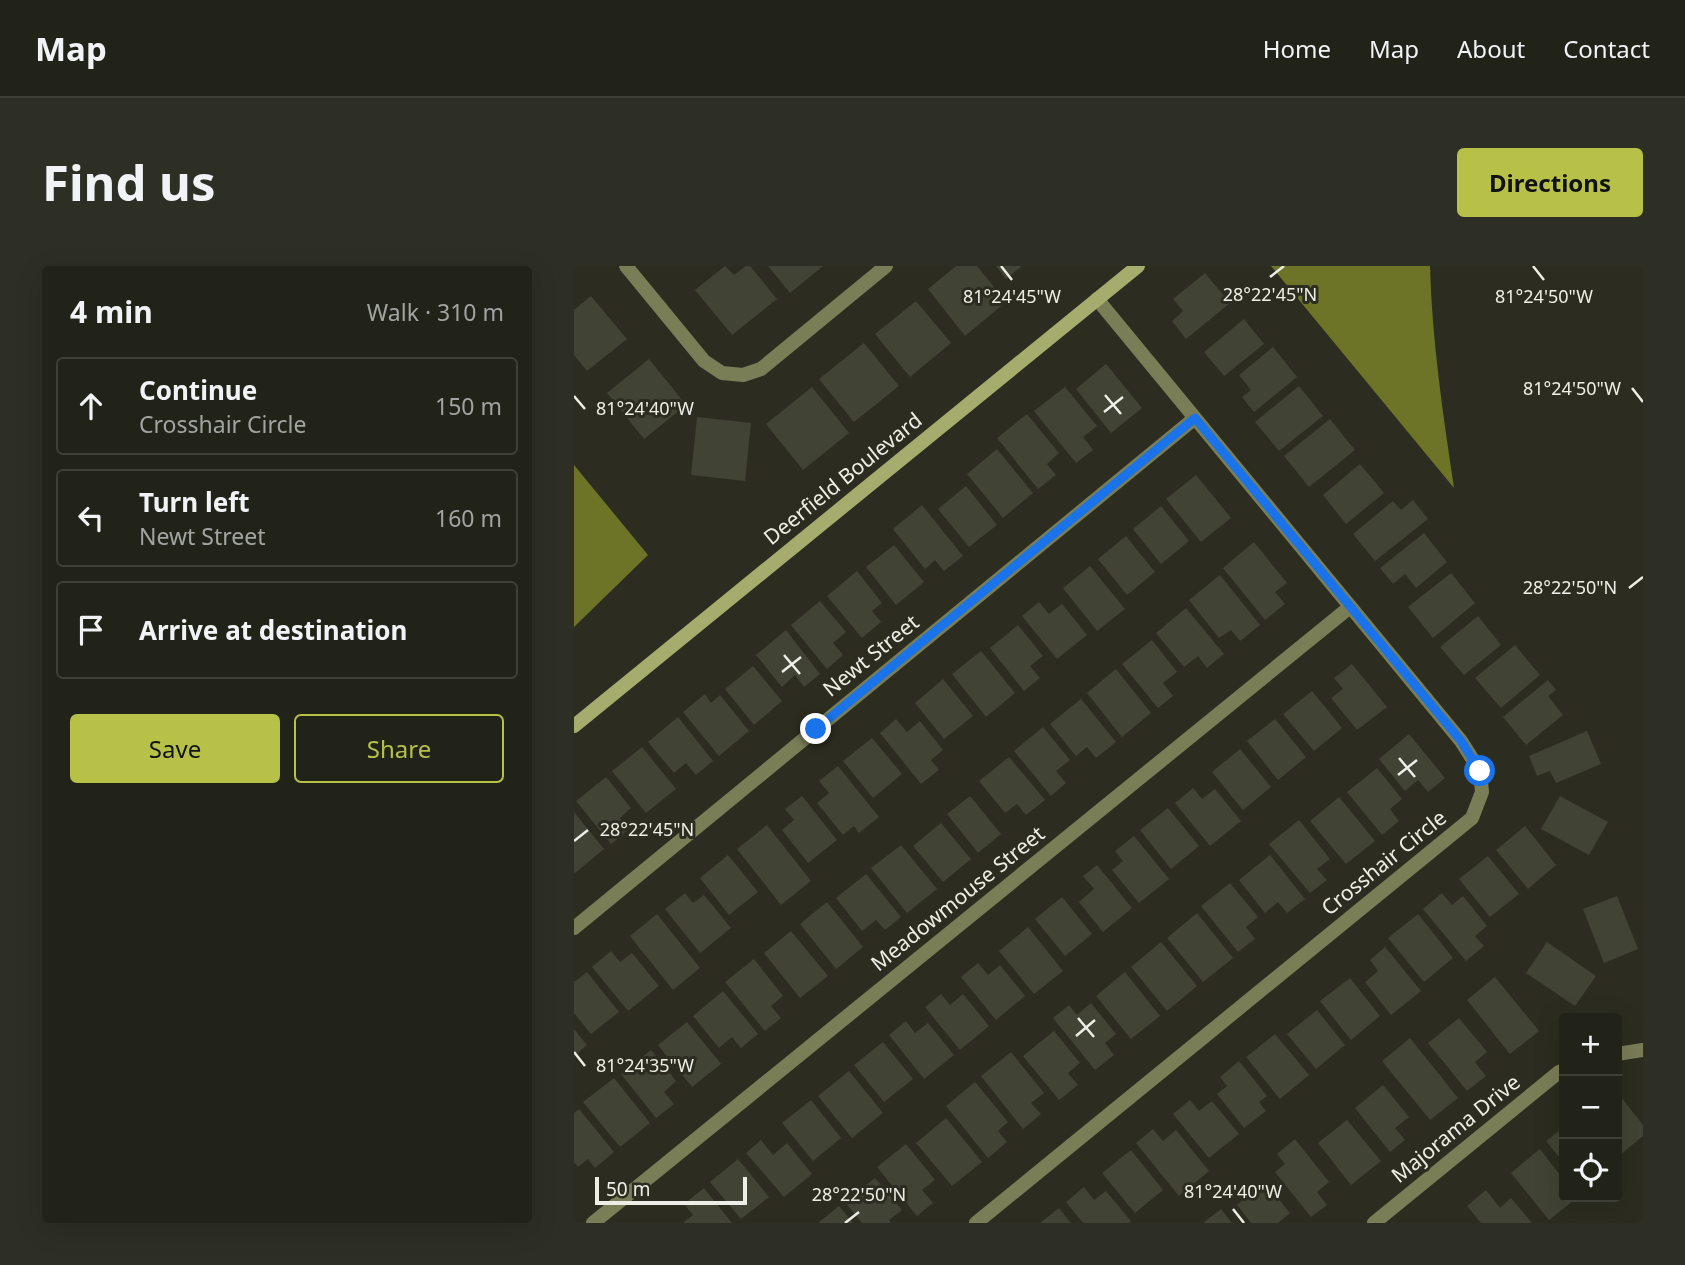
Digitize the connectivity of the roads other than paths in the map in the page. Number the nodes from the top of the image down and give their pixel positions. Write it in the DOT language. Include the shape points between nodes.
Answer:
graph roads {
  1 [pos="626,266"];
  2 [pos="886,266"];
  3 [pos="1138,266"];
  4 [pos="1097,299"];
  5 [pos="1195,418"];
  6 [pos="1350,607"];
  7 [pos="574,726"];
  8 [pos="574,928"];
  9 [pos="1643,1049"];
  10 [pos="1622,1053"];
  11 [pos="1559,1072"];
  12 [pos="593,1223"];
  13 [pos="976,1223"];
  14 [pos="1374,1223"];
  1 -- 2 [label="street" via="704,361 722,373 743,375 761,369"];
  3 -- 4 [label="street, Deerfield Boulevard"];
  4 -- 5 [label="street, Crosshair Circle"];
  4 -- 7 [label="street, Deerfield Boulevard"];
  5 -- 6 [label="street, Crosshair Circle"];
  5 -- 8 [label="street, Newt Street"];
  6 -- 12 [label="street, Meadowmouse Street"];
  6 -- 13 [label="street, Crosshair Circle" via="1461,741 1480,771 1482,792 1472,818"];
  9 -- 10 [label="street"];
  11 -- 14 [label="street, Majorama Drive"];
}
